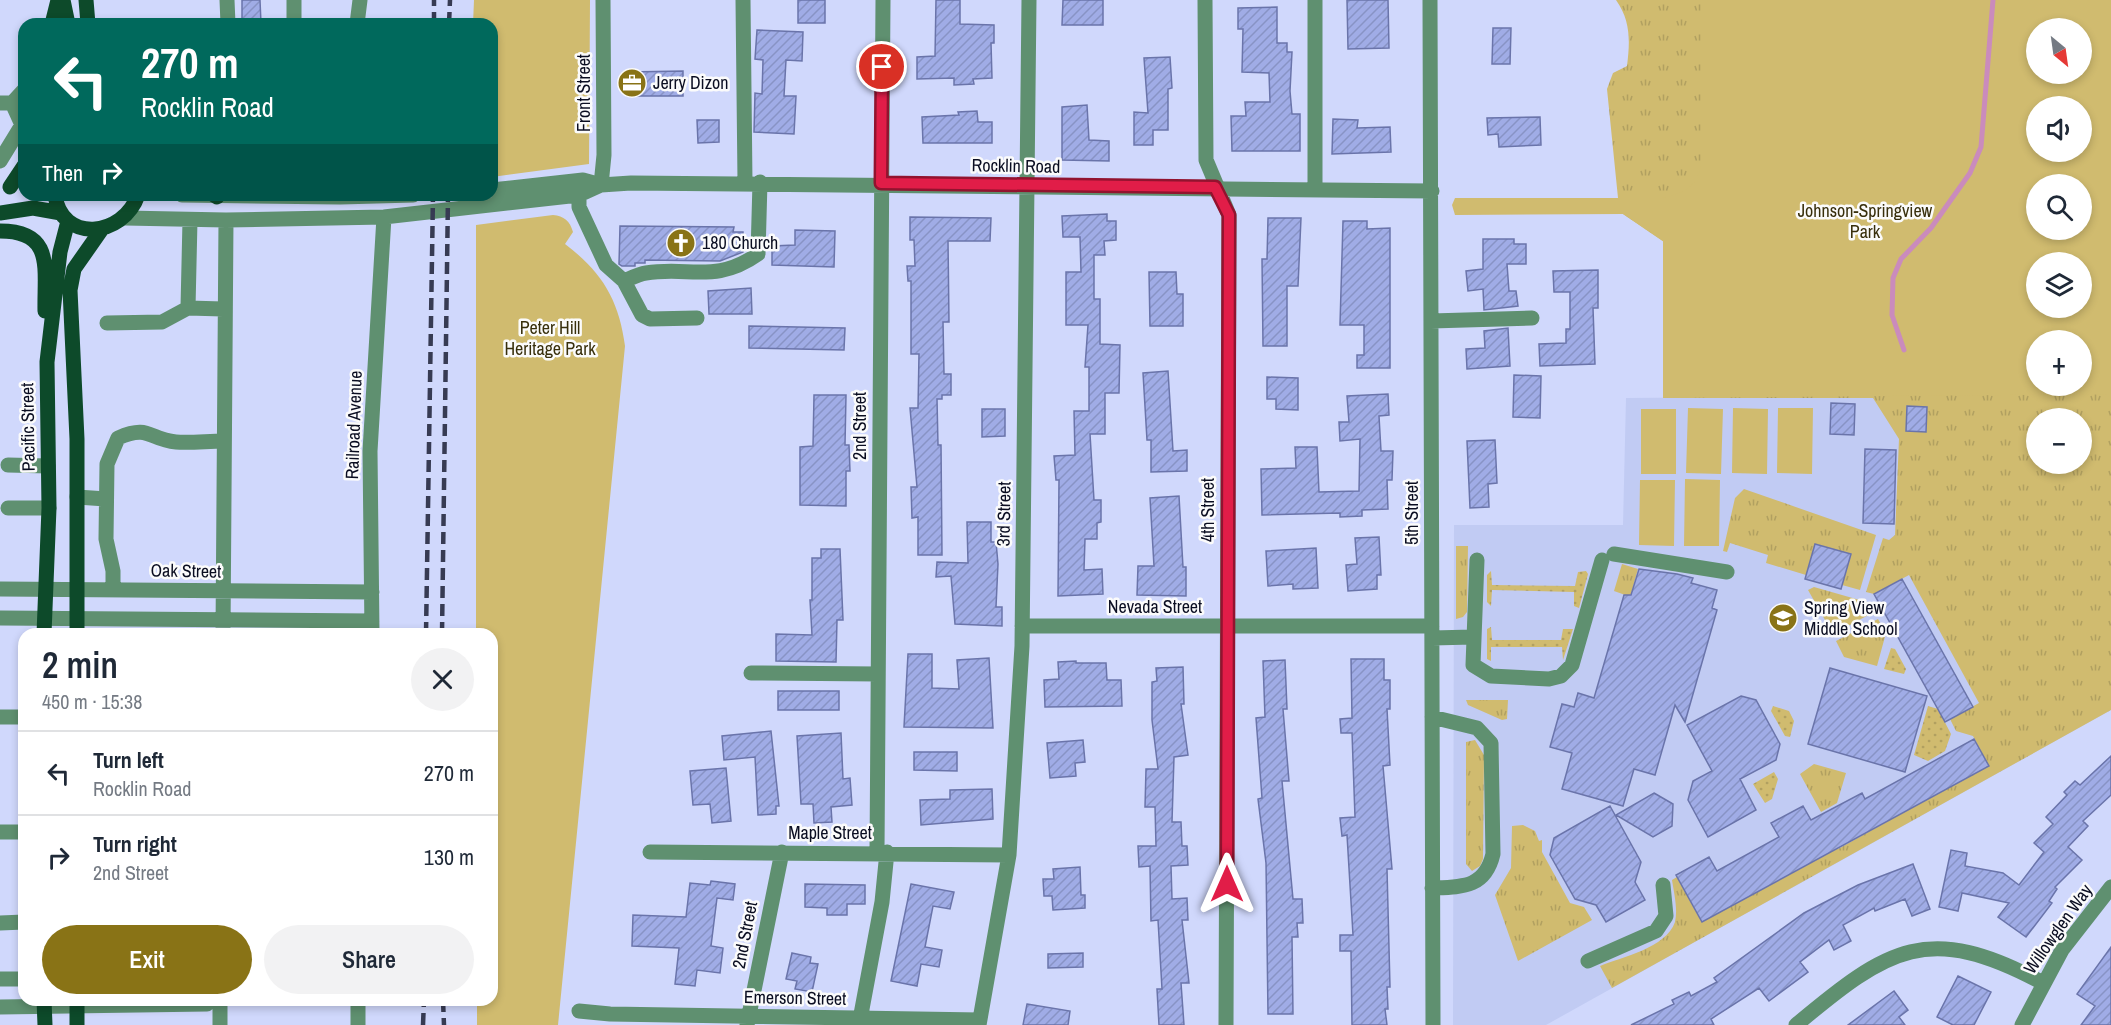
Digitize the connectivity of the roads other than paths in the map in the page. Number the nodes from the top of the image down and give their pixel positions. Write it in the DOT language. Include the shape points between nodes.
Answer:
graph roads {
  1 [pos="58,0"];
  2 [pos="63,0"];
  3 [pos="86,0"];
  4 [pos="227,0"];
  5 [pos="294,0"];
  6 [pos="360,0"];
  7 [pos="603,0"];
  8 [pos="744,0"];
  9 [pos="883,0"];
  10 [pos="1029,0"];
  11 [pos="1205,0"];
  12 [pos="1315,0"];
  13 [pos="1430,0"];
  14 [pos="54,18"];
  15 [pos="67,18"];
  16 [pos="88,18"];
  17 [pos="228,18"];
  18 [pos="294,18"];
  19 [pos="358,18"];
  20 [pos="6,103"];
  21 [pos="18,120"];
  22 [pos="18,132"];
  23 [pos="0,161"];
  24 [pos="753,182"];
  25 [pos="881,183"];
  26 [pos="601,185"];
  27 [pos="1028,185"];
  28 [pos="1215,187"];
  29 [pos="498,189"];
  30 [pos="1315,189"];
  31 [pos="1431,191"];
  32 [pos="579,195"];
  33 [pos="58,201"];
  34 [pos="136,201"];
  35 [pos="340,201"];
  36 [pos="0,213"];
  37 [pos="65,217"];
  38 [pos="384,217"];
  39 [pos="125,218"];
  40 [pos="339,218"];
  41 [pos="190,220"];
  42 [pos="226,220"];
  43 [pos="102,229"];
  44 [pos="0,231"];
  45 [pos="624,281"];
  46 [pos="188,308"];
  47 [pos="223,309"];
  48 [pos="697,318"];
  49 [pos="1532,318"];
  50 [pos="1431,321"];
  51 [pos="107,323"];
  52 [pos="47,362"];
  53 [pos="224,441"];
  54 [pos="8,465"];
  55 [pos="48,466"];
  56 [pos="77,497"];
  57 [pos="106,499"];
  58 [pos="8,508"];
  59 [pos="49,508"];
  60 [pos="1476,560"];
  61 [pos="1727,572"];
  62 [pos="0,589"];
  63 [pos="47,589"];
  64 [pos="78,590"];
  65 [pos="113,590"];
  66 [pos="223,591"];
  67 [pos="372,592"];
  68 [pos="0,618"];
  69 [pos="45,618"];
  70 [pos="78,618"];
  71 [pos="1022,626"];
  72 [pos="1227,626"];
  73 [pos="223,627"];
  74 [pos="44,628"];
  75 [pos="77,628"];
  76 [pos="372,628"];
  77 [pos="1432,632"];
  78 [pos="1473,637"];
  79 [pos="752,673"];
  80 [pos="878,674"];
  81 [pos="0,717"];
  82 [pos="18,717"];
  83 [pos="1432,717"];
  84 [pos="0,832"];
  85 [pos="18,832"];
  86 [pos="650,852"];
  87 [pos="782,852"];
  88 [pos="882,852"];
  89 [pos="1009,855"];
  90 [pos="1663,885"];
  91 [pos="2111,887"];
  92 [pos="1432,888"];
  93 [pos="18,922"];
  94 [pos="0,923"];
  95 [pos="1588,961"];
  96 [pos="0,979"];
  97 [pos="18,979"];
  98 [pos="2043,983"];
  99 [pos="18,1006"];
  100 [pos="44,1006"];
  101 [pos="77,1006"];
  102 [pos="220,1006"];
  103 [pos="358,1006"];
  104 [pos="0,1007"];
  105 [pos="579,1011"];
  106 [pos="748,1021"];
  107 [pos="860,1021"];
  108 [pos="980,1023"];
  109 [pos="45,1025"];
  110 [pos="77,1025"];
  111 [pos="220,1025"];
  112 [pos="358,1025"];
  113 [pos="1226,1025"];
  114 [pos="1433,1025"];
  115 [pos="1796,1025"];
  116 [pos="2022,1025"];
  1 -- 14 [label="main road"];
  2 -- 15 [label="main road"];
  3 -- 16 [label="main road"];
  4 -- 17 [label="street"];
  5 -- 18 [label="street"];
  6 -- 19 [label="street"];
  7 -- 26 [label="street, Front Street"];
  8 -- 24 [label="street" via="742,49"];
  9 -- 25 [label="street, 2nd Street"];
  10 -- 27 [label="street, 3rd Street"];
  11 -- 28 [label="street, 4th Street" via="1206,160"];
  12 -- 30 [label="street"];
  13 -- 31 [label="street, 5th Street"];
  20 -- 21 [label="street"];
  22 -- 23 [label="street"];
  24 -- 25 [label="street, Rocklin Road"];
  24 -- 26 [label="street, Rocklin Road"];
  24 -- 45 [label="street" via="758,254 740,266 699,273 645,273"];
  25 -- 27 [label="street, Rocklin Road"];
  25 -- 80 [label="street, 2nd Street"];
  26 -- 29 [label="street, Rocklin Road" via="583,180"];
  26 -- 32 [label="street, Rocklin Road"];
  27 -- 28 [label="street, Rocklin Road"];
  27 -- 71 [label="street, 3rd Street"];
  28 -- 30 [label="street, Rocklin Road"];
  28 -- 72 [label="street, 4th Street" via="1229,215"];
  30 -- 31 [label="street, Rocklin Road"];
  31 -- 50 [label="street, 5th Street"];
  32 -- 38 [label="street, Rocklin Road"];
  32 -- 45 [label="street" via="579,207 606,265"];
  33 -- 37 [label="main road"];
  34 -- 39 [label="main road"];
  35 -- 40 [label="street"];
  36 -- 37 [label="main road" via="33,208"];
  37 -- 43 [label="main road" via="76,226"];
  37 -- 52 [label="main road, Pacific Street"];
  38 -- 40 [label="street, Rocklin Road"];
  38 -- 67 [label="street, Railroad Avenue" via="370,451"];
  39 -- 41 [label="street, Rocklin Road"];
  39 -- 43 [label="main road"];
  40 -- 42 [label="street, Rocklin Road"];
  41 -- 42 [label="street, Rocklin Road"];
  41 -- 46 [label="street"];
  42 -- 47 [label="street"];
  43 -- 56 [label="main road" via="74,269 70,290"];
  44 -- 52 [label="main road" via="20,231 33,238 42,250"];
  45 -- 48 [label="street" via="642,315"];
  46 -- 47 [label="street"];
  46 -- 51 [label="street" via="162,322"];
  47 -- 53 [label="street"];
  49 -- 50 [label="street"];
  50 -- 77 [label="street, 5th Street"];
  52 -- 55 [label="main road, Pacific Street"];
  53 -- 57 [label="street" via="174,442 134,431 118,438 107,464"];
  53 -- 66 [label="street"];
  54 -- 55 [label="street"];
  55 -- 59 [label="main road, Pacific Street"];
  56 -- 57 [label="street"];
  56 -- 64 [label="main road"];
  57 -- 65 [label="street" via="106,539"];
  58 -- 59 [label="street"];
  59 -- 63 [label="main road, Pacific Street"];
  60 -- 78 [label="street"];
  61 -- 78 [label="street" via="1608,557 1575,655 1561,676 1491,676 1473,665"];
  62 -- 63 [label="street, Oak Street"];
  63 -- 64 [label="street, Oak Street"];
  63 -- 69 [label="main road, Pacific Street"];
  64 -- 65 [label="street, Oak Street"];
  64 -- 70 [label="main road"];
  65 -- 66 [label="street, Oak Street"];
  66 -- 67 [label="street, Oak Street"];
  66 -- 73 [label="street"];
  67 -- 76 [label="street, Railroad Avenue"];
  68 -- 69 [label="street"];
  69 -- 70 [label="street"];
  69 -- 74 [label="main road, Pacific Street"];
  70 -- 73 [label="street"];
  70 -- 75 [label="main road"];
  71 -- 72 [label="street, Nevada Street"];
  71 -- 89 [label="street, 3rd Street"];
  72 -- 77 [label="street, Nevada Street"];
  72 -- 113 [label="street, 4th Street"];
  73 -- 76 [label="street"];
  77 -- 78 [label="street, Nevada Street"];
  77 -- 83 [label="street, 5th Street"];
  79 -- 80 [label="street"];
  80 -- 88 [label="street, 2nd Street"];
  81 -- 82 [label="street"];
  83 -- 92 [label="street, 5th Street"];
  83 -- 92 [label="street" via="1478,728 1491,743 1493,854 1483,876 1467,887"];
  84 -- 85 [label="street"];
  86 -- 87 [label="street, Maple Street"];
  87 -- 88 [label="street, Maple Street"];
  87 -- 106 [label="street, 2nd Street"];
  88 -- 89 [label="street, Maple Street"];
  88 -- 107 [label="street, 2nd Street" via="882,902"];
  89 -- 108 [label="street, 3rd Street"];
  90 -- 95 [label="street" via="1666,916 1656,931"];
  91 -- 98 [label="street, Willowglen Way" via="2062,950"];
  92 -- 114 [label="street, 5th Street"];
  93 -- 94 [label="street"];
  96 -- 97 [label="street"];
  98 -- 115 [label="street" via="1988,957 1963,950 1929,949 1873,965"];
  98 -- 116 [label="street, Willowglen Way"];
  99 -- 104 [label="street"];
  100 -- 109 [label="main road"];
  101 -- 110 [label="main road"];
  102 -- 111 [label="street"];
  103 -- 112 [label="street"];
  105 -- 106 [label="street, Emerson Street"];
  106 -- 107 [label="street, Emerson Street"];
  107 -- 108 [label="street, Emerson Street"];
}
